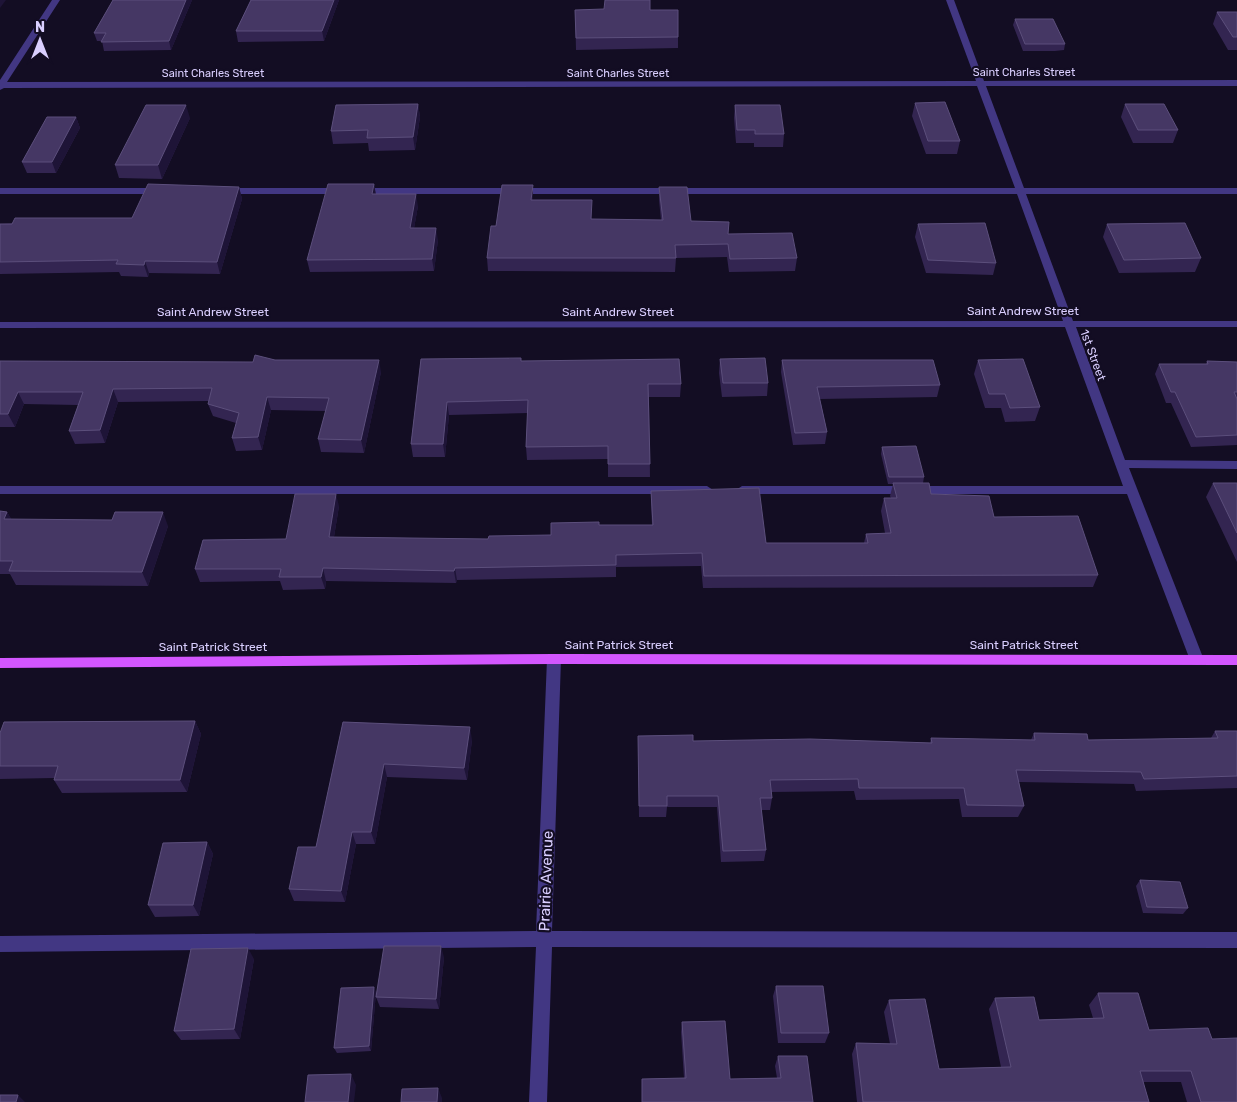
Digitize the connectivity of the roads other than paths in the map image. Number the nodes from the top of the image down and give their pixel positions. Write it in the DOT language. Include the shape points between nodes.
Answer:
graph roads {
  1 [pos="56,0"];
  2 [pos="950,0"];
  3 [pos="979,83"];
  4 [pos="1237,83"];
  5 [pos="0,86"];
  6 [pos="0,191"];
  7 [pos="168,191"];
  8 [pos="218,191"];
  9 [pos="1021,191"];
  10 [pos="1237,191"];
  11 [pos="1068,324"];
  12 [pos="1237,324"];
  13 [pos="0,325"];
  14 [pos="1121,464"];
  15 [pos="1237,465"];
  16 [pos="0,490"];
  17 [pos="1131,490"];
  18 [pos="554,659"];
  19 [pos="1196,660"];
  20 [pos="1237,660"];
  21 [pos="0,663"];
  22 [pos="544,939"];
  23 [pos="1237,940"];
  24 [pos="0,944"];
  25 [pos="538,1102"];
  1 -- 5 [label="street"];
  2 -- 3 [label="street, 1st Street"];
  3 -- 4 [label="street, Saint Charles Street"];
  3 -- 5 [label="street, Saint Charles Street"];
  3 -- 9 [label="street, 1st Street"];
  6 -- 7 [label="street"];
  8 -- 9 [label="street"];
  9 -- 10 [label="street"];
  9 -- 11 [label="street, 1st Street"];
  11 -- 12 [label="street, Saint Andrew Street"];
  11 -- 13 [label="street, Saint Andrew Street"];
  11 -- 14 [label="street, 1st Street"];
  14 -- 15 [label="street"];
  14 -- 17 [label="street, 1st Street"];
  16 -- 17 [label="street"];
  17 -- 19 [label="street, 1st Street"];
  18 -- 19 [label="main road, Saint Patrick Street"];
  18 -- 21 [label="main road, Saint Patrick Street"];
  18 -- 22 [label="street, Prairie Avenue"];
  19 -- 20 [label="main road, Saint Patrick Street"];
  22 -- 23 [label="street"];
  22 -- 24 [label="street"];
  22 -- 25 [label="street, Prairie Avenue"];
}
